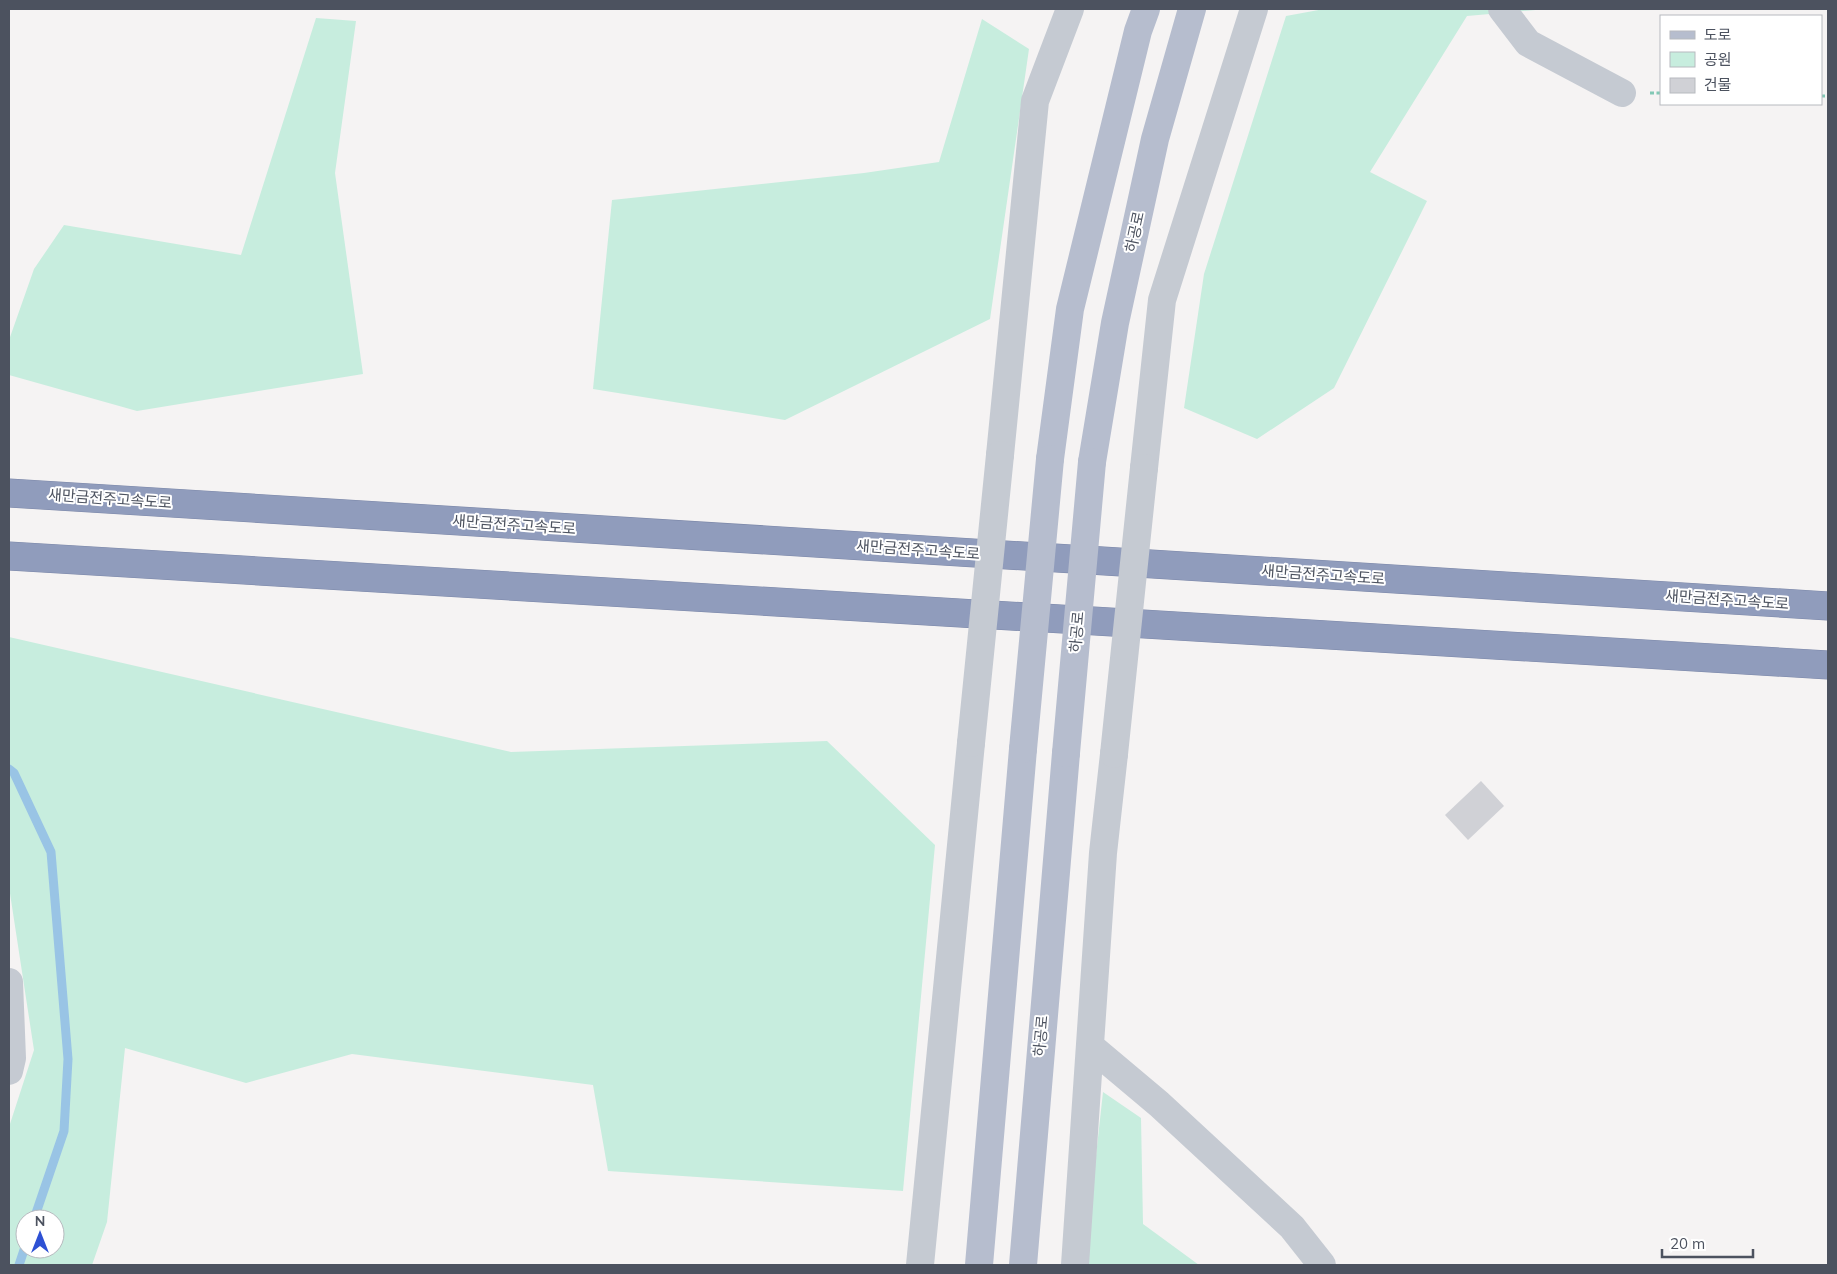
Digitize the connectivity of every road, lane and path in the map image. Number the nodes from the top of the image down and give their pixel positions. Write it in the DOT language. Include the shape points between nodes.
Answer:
graph roads {
  1 [pos="1070,9"];
  2 [pos="1146,9"];
  3 [pos="1192,9"];
  4 [pos="1254,9"];
  5 [pos="1502,9"];
  6 [pos="1622,93"];
  7 [pos="9,493"];
  8 [pos="9,556"];
  9 [pos="1828,606"];
  10 [pos="1828,665"];
  11 [pos="9,982"];
  12 [pos="1090,1046"];
  13 [pos="9,1071"];
  14 [pos="920,1265"];
  15 [pos="979,1265"];
  16 [pos="1023,1265"];
  17 [pos="1075,1265"];
  18 [pos="1322,1265"];
  1 -- 14 [label="street, bridge" via="1035,102"];
  2 -- 15 [label="main road, bridge" via="1070,309 1050,459"];
  3 -- 16 [label="main road, 하공로, bridge" via="1154,139 1115,323 1092,462"];
  4 -- 12 [label="street, bridge" via="1162,300 1103,853"];
  5 -- 6 [label="street" via="1528,43"];
  7 -- 9 [label="highway, 새만금전주고속도로"];
  8 -- 10 [label="highway"];
  11 -- 13 [label="street" via="12,1058"];
  12 -- 17 [label="street"];
  12 -- 18 [label="street" via="1160,1104 1292,1227"];
}
